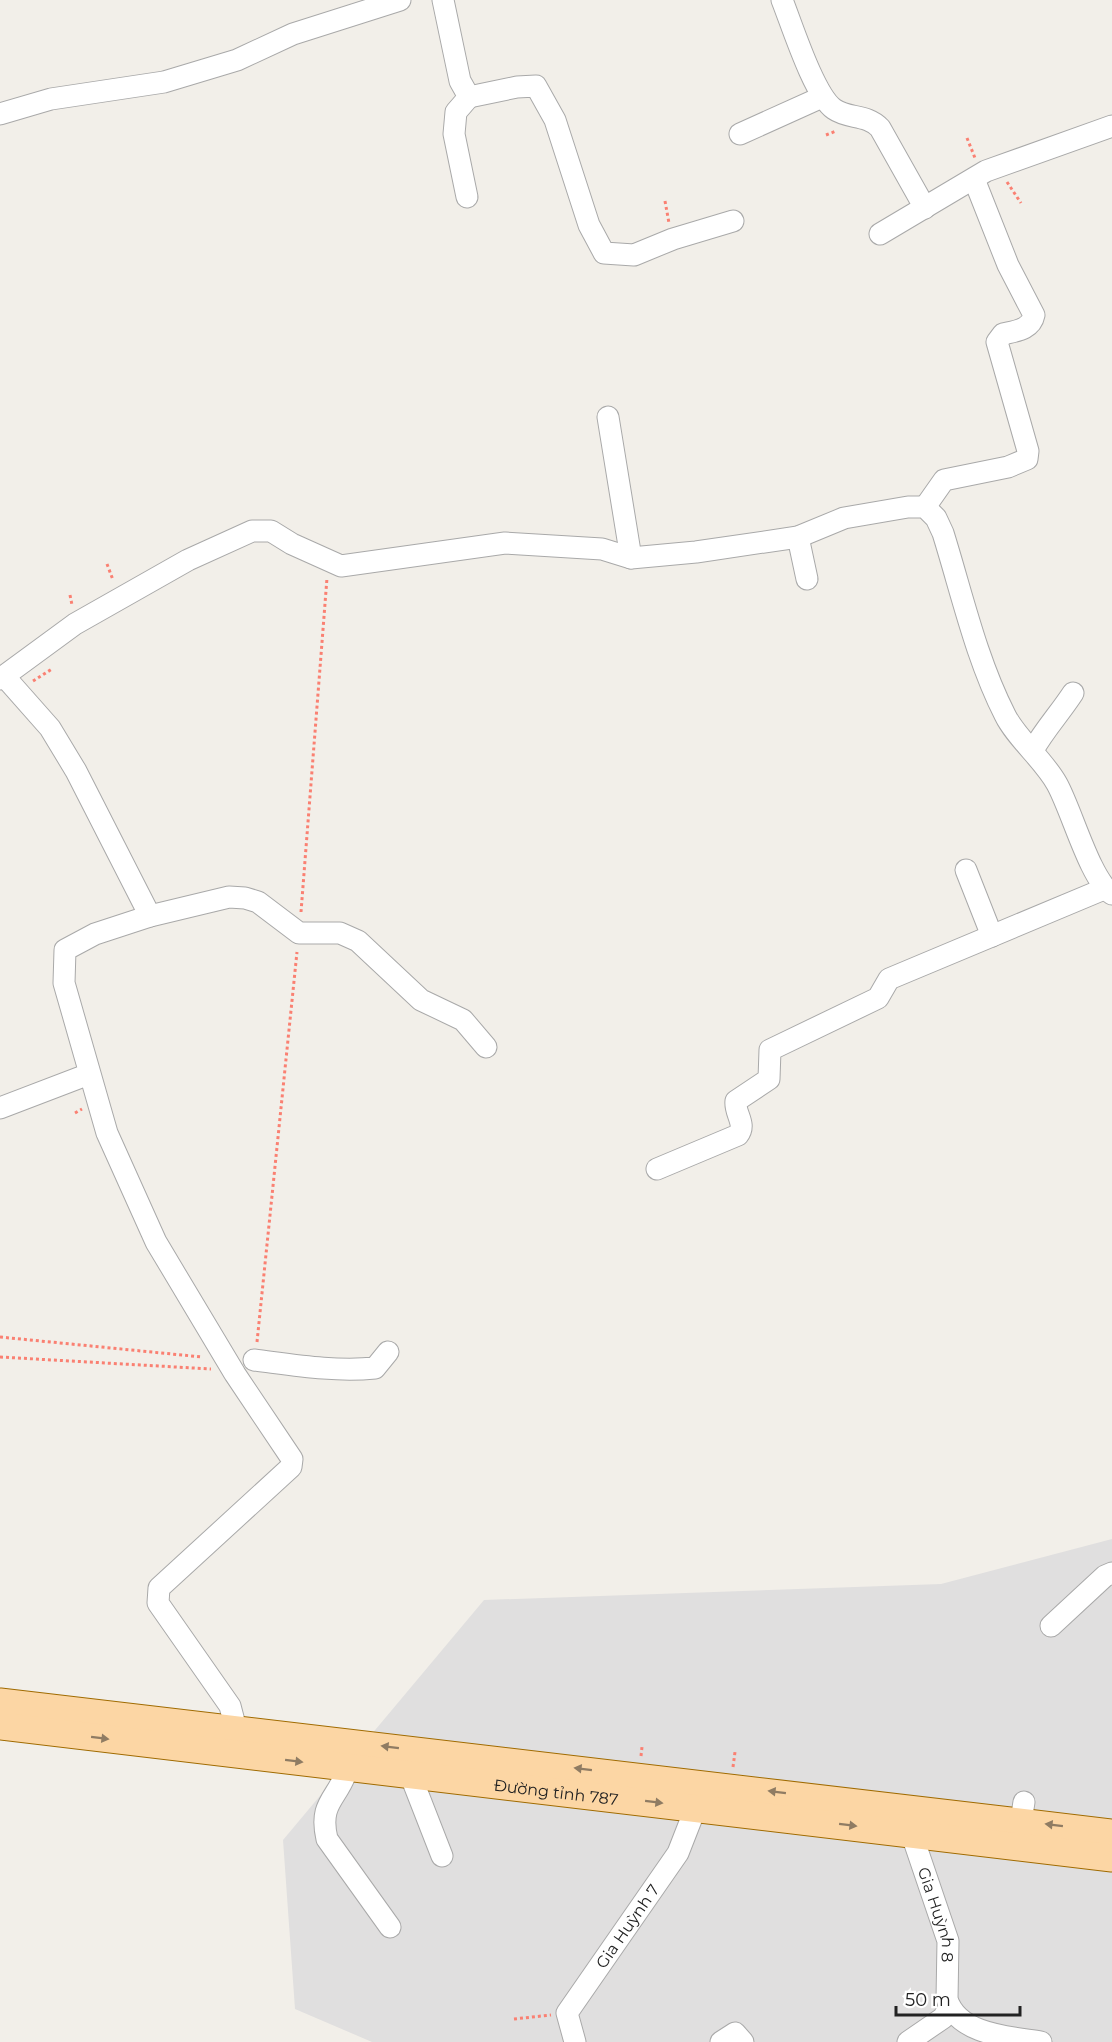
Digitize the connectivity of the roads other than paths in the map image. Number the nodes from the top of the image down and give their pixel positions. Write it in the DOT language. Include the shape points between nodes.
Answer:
graph roads {
  1 [pos="400,0"];
  2 [pos="443,0"];
  3 [pos="782,0"];
  4 [pos="469,97"];
  5 [pos="822,97"];
  6 [pos="0,114"];
  7 [pos="1112,126"];
  8 [pos="740,134"];
  9 [pos="974,179"];
  10 [pos="467,197"];
  11 [pos="925,207"];
  12 [pos="733,221"];
  13 [pos="880,234"];
  14 [pos="608,417"];
  15 [pos="925,507"];
  16 [pos="798,537"];
  17 [pos="631,558"];
  18 [pos="807,579"];
  19 [pos="2,677"];
  20 [pos="1073,693"];
  21 [pos="1033,750"];
  22 [pos="966,870"];
  23 [pos="1108,891"];
  24 [pos="150,916"];
  25 [pos="992,936"];
  26 [pos="486,1047"];
  27 [pos="90,1074"];
  28 [pos="0,1108"];
  29 [pos="657,1169"];
  30 [pos="388,1352"];
  31 [pos="254,1360"];
  32 [pos="1112,1573"];
  33 [pos="1051,1626"];
  34 [pos="0,1702"];
  35 [pos="236,1729"];
  36 [pos="9,1734"];
  37 [pos="348,1767"];
  38 [pos="410,1774"];
  39 [pos="696,1807"];
  40 [pos="910,1832"];
  41 [pos="1112,1833"];
  42 [pos="442,1856"];
  43 [pos="1112,1858"];
  44 [pos="390,1928"];
  45 [pos="949,2008"];
  46 [pos="575,2042"];
  47 [pos="721,2042"];
  48 [pos="743,2042"];
  49 [pos="908,2042"];
  50 [pos="1041,2042"];
  1 -- 6 [label="street" via="293,34 237,60 164,82 51,99"];
  2 -- 4 [label="street" via="460,81"];
  3 -- 5 [label="street"];
  4 -- 10 [label="street" via="456,112 454,134"];
  4 -- 12 [label="street" via="536,86 555,120 589,225 604,253 634,255"];
  5 -- 8 [label="street"];
  5 -- 11 [label="street" via="838,112 869,119 880,128"];
  7 -- 9 [label="street" via="996,167"];
  9 -- 11 [label="street"];
  9 -- 15 [label="street" via="1008,266 1034,315 1026,328 1003,334 997,342 1027,459 1008,467 944,480"];
  11 -- 13 [label="street"];
  14 -- 17 [label="street"];
  15 -- 16 [label="street" via="844,518"];
  15 -- 21 [label="street" via="943,533 980,657 1006,718"];
  16 -- 17 [label="street"];
  16 -- 18 [label="street"];
  17 -- 19 [label="street" via="602,549 505,543 341,566 261,529 187,550"];
  19 -- 24 [label="street" via="50,728"];
  20 -- 21 [label="street"];
  21 -- 23 [label="street" via="1057,783"];
  22 -- 25 [label="street"];
  23 -- 25 [label="street"];
  24 -- 26 [label="street" via="228,897 245,898 310,933 348,935 421,1000 463,1020"];
  24 -- 27 [label="street" via="94,934 65,950 64,983"];
  25 -- 29 [label="street" via="889,979 878,998 770,1050 769,1079 736,1101 742,1123 738,1135"];
  27 -- 28 [label="street"];
  27 -- 35 [label="street" via="107,1133 156,1242 231,1366 291,1454 291,1467 159,1588 157,1596 158,1603 230,1706"];
  30 -- 31 [label="street" via="375,1368 357,1370"];
  32 -- 33 [label="street"];
  34 -- 35 [label="main road, Đường tỉnh 787"];
  41 -- 35 [label="main road, Đường tỉnh 787, one-way" via="1022,1812"];
  36 -- 37 [label="main road, Đường tỉnh 787, one-way" via="52,1732"];
  37 -- 38 [label="main road, Đường tỉnh 787"];
  37 -- 44 [label="street" via="326,1808 323,1821 327,1839"];
  38 -- 39 [label="main road, Đường tỉnh 787, one-way"];
  38 -- 42 [label="street"];
  39 -- 40 [label="main road, Đường tỉnh 787, one-way"];
  39 -- 46 [label="street, Gia Huỳnh 7" via="678,1853 567,2013"];
  40 -- 43 [label="main road, Đường tỉnh 787"];
  40 -- 45 [label="street, Gia Huỳnh 8" via="948,1941"];
  45 -- 49 [label="street" via="943,2018"];
  45 -- 50 [label="street" via="989,2034"];
  47 -- 48 [label="street" via="735,2033"];
}
